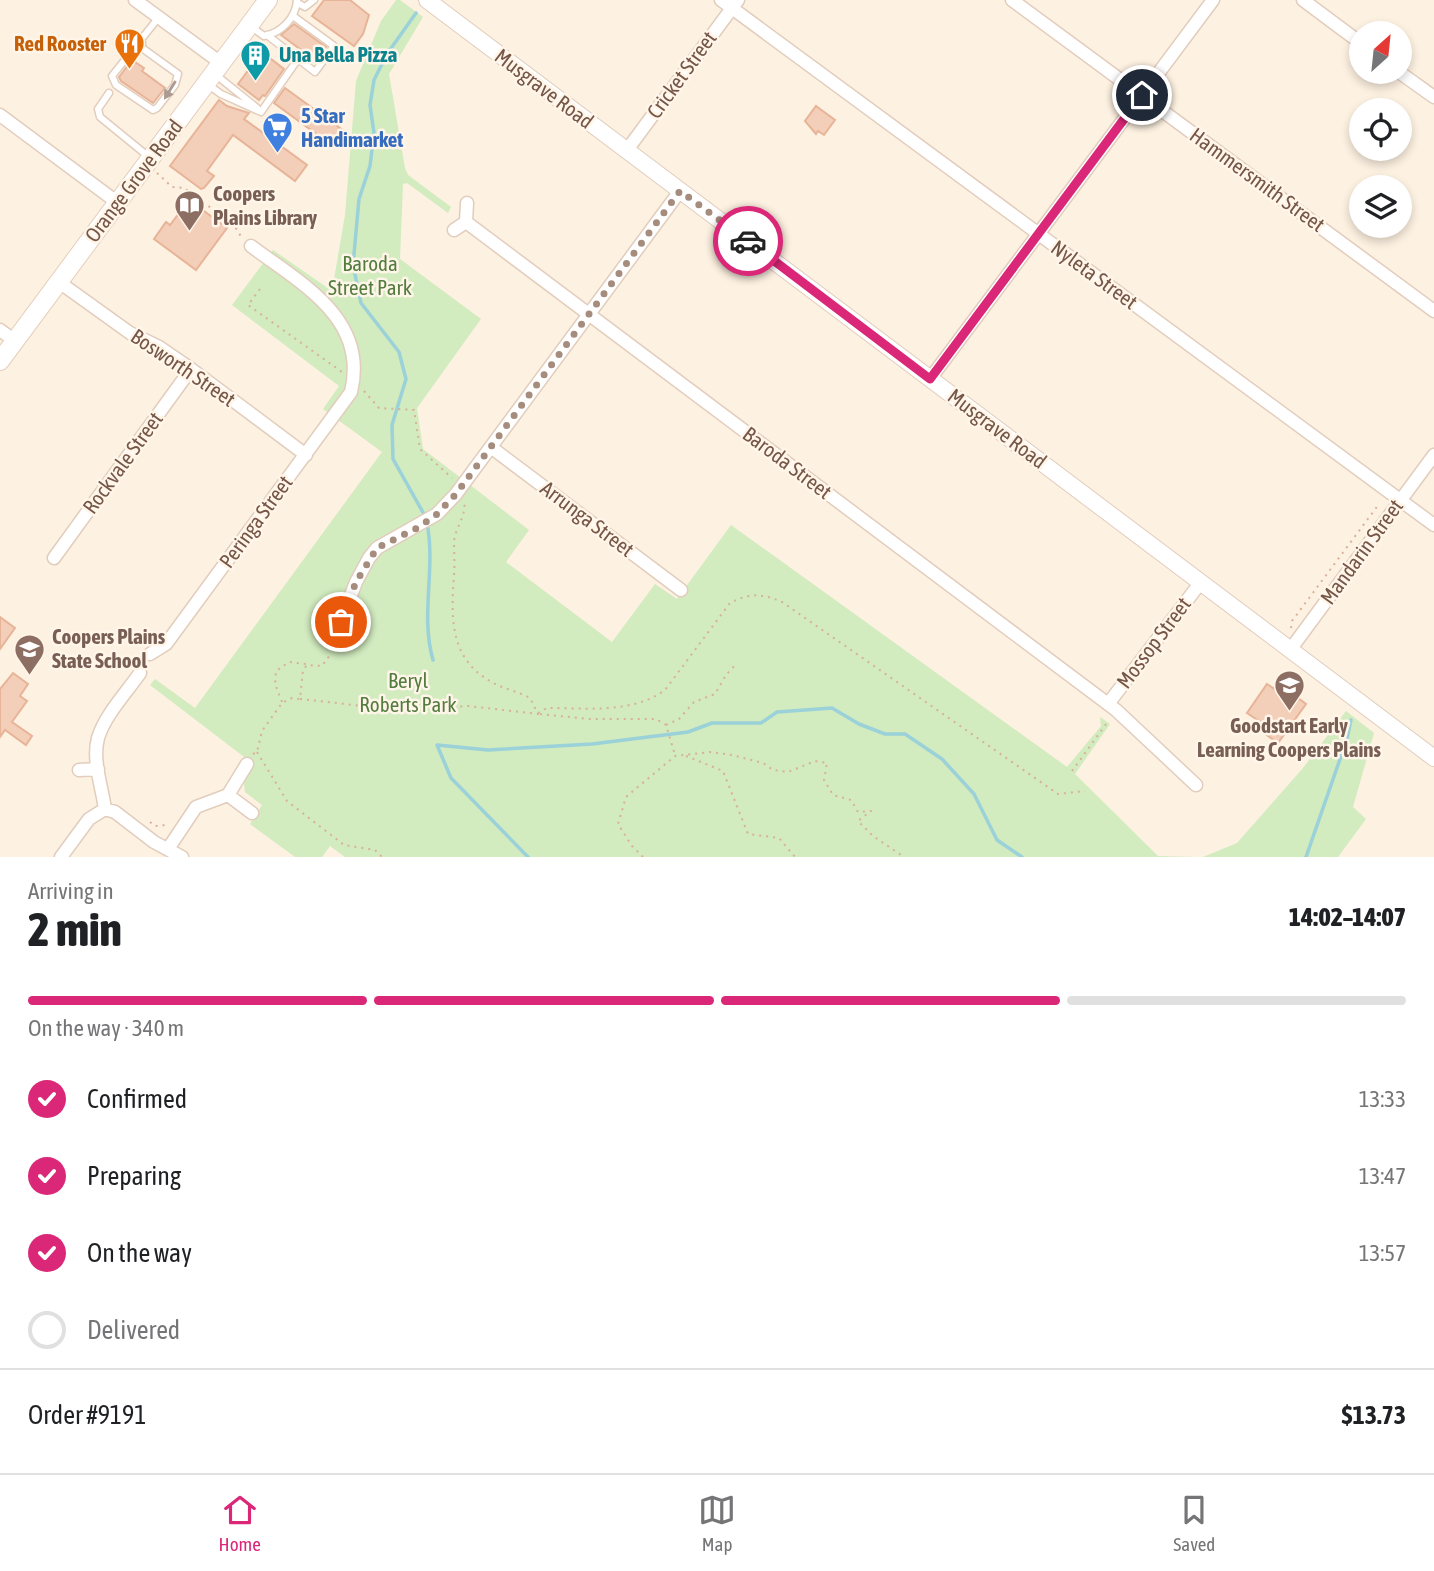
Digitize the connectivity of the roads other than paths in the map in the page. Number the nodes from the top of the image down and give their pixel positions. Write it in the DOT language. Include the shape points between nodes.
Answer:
graph roads {
  1 [pos="135,0"];
  2 [pos="268,0"];
  3 [pos="314,0"];
  4 [pos="426,0"];
  5 [pos="1012,0"];
  6 [pos="1213,0"];
  7 [pos="1303,0"];
  8 [pos="297,2"];
  9 [pos="730,3"];
  10 [pos="293,16"];
  11 [pos="159,17"];
  12 [pos="249,26"];
  13 [pos="1349,34"];
  14 [pos="267,36"];
  15 [pos="142,42"];
  16 [pos="298,59"];
  17 [pos="214,73"];
  18 [pos="1412,81"];
  19 [pos="109,93"];
  20 [pos="1142,95"];
  21 [pos="1434,97"];
  22 [pos="261,112"];
  23 [pos="0,115"];
  24 [pos="626,150"];
  25 [pos="149,161"];
  26 [pos="680,191"];
  27 [pos="118,203"];
  28 [pos="467,203"];
  29 [pos="466,222"];
  30 [pos="454,230"];
  31 [pos="1038,234"];
  32 [pos="251,246"];
  33 [pos="59,282"];
  34 [pos="1434,311"];
  35 [pos="590,315"];
  36 [pos="0,330"];
  37 [pos="15,341"];
  38 [pos="0,361"];
  39 [pos="191,369"];
  40 [pos="930,379"];
  41 [pos="492,448"];
  42 [pos="306,455"];
  43 [pos="1434,455"];
  44 [pos="1400,500"];
  45 [pos="1434,525"];
  46 [pos="54,558"];
  47 [pos="1201,582"];
  48 [pos="681,590"];
  49 [pos="333,642"];
  50 [pos="1290,650"];
  51 [pos="150,654"];
  52 [pos="140,673"];
  53 [pos="1112,707"];
  54 [pos="1434,758"];
  55 [pos="247,764"];
  56 [pos="98,769"];
  57 [pos="79,770"];
  58 [pos="1196,785"];
  59 [pos="228,795"];
  60 [pos="105,809"];
  61 [pos="252,813"];
  62 [pos="167,849"];
  63 [pos="61,857"];
  64 [pos="182,857"];
  1 -- 11 [label="street"];
  2 -- 12 [label="main road, Orange Grove Road"];
  3 -- 8 [label="lane" via="305,7"];
  4 -- 24 [label="street, Musgrave Road"];
  5 -- 20 [label="street, Hammersmith Street"];
  6 -- 20 [label="street"];
  7 -- 13 [label="street"];
  8 -- 10 [label="lane"];
  9 -- 24 [label="street, Cricket Street"];
  9 -- 31 [label="street, Nyleta Street"];
  10 -- 14 [label="lane" via="275,35"];
  10 -- 16 [label="lane" via="334,46 315,72"];
  11 -- 15 [label="lane"];
  11 -- 17 [label="street"];
  12 -- 14 [label="lane"];
  12 -- 17 [label="main road, Orange Grove Road"];
  14 -- 16 [label="lane"];
  15 -- 15 [label="lane, one-way" via="142,48 178,74 175,85 153,110 112,80 135,44"];
  16 -- 22 [label="lane"];
  17 -- 22 [label="lane"];
  17 -- 22 [label="lane" via="221,94"];
  17 -- 25 [label="main road, Orange Grove Road"];
  18 -- 21 [label="street"];
  19 -- 25 [label="lane" via="98,109 100,117"];
  20 -- 31 [label="street"];
  20 -- 34 [label="street, Hammersmith Street"];
  23 -- 27 [label="street"];
  24 -- 26 [label="street, Musgrave Road"];
  25 -- 27 [label="main road, Orange Grove Road"];
  26 -- 35 [label="street"];
  26 -- 40 [label="street, Musgrave Road"];
  27 -- 33 [label="main road, Orange Grove Road"];
  28 -- 29 [label="street"];
  29 -- 30 [label="street"];
  29 -- 35 [label="street, Baroda Street"];
  31 -- 40 [label="street"];
  31 -- 44 [label="street, Nyleta Street"];
  32 -- 42 [label="street, Peringa Street" via="329,305 345,327 354,368 351,392"];
  33 -- 37 [label="main road, Orange Grove Road"];
  33 -- 39 [label="street, Bosworth Street" via="130,333"];
  35 -- 41 [label="street"];
  35 -- 53 [label="street, Baroda Street"];
  36 -- 37 [label="street"];
  37 -- 38 [label="main road, Orange Grove Road"];
  39 -- 42 [label="street, Bosworth Street"];
  39 -- 46 [label="street, Rockvale Street"];
  40 -- 47 [label="street, Musgrave Road"];
  41 -- 48 [label="street, Arrunga Street"];
  41 -- 49 [label="street" via="437,514 377,548 356,582"];
  42 -- 51 [label="street, Peringa Street" via="166,644"];
  43 -- 44 [label="street, Mandarin Street"];
  44 -- 45 [label="street, Nyleta Street"];
  44 -- 50 [label="street, Mandarin Street"];
  47 -- 50 [label="street, Musgrave Road"];
  47 -- 53 [label="street, Mossop Street"];
  50 -- 54 [label="street, Musgrave Road"];
  52 -- 56 [label="street" via="103,725 97,741"];
  53 -- 58 [label="street, Baroda Street"];
  55 -- 59 [label="street"];
  56 -- 57 [label="street"];
  56 -- 60 [label="street"];
  59 -- 61 [label="street"];
  59 -- 62 [label="street" via="197,807"];
  60 -- 62 [label="street"];
  60 -- 63 [label="street" via="89,819"];
  62 -- 64 [label="street"];
}
